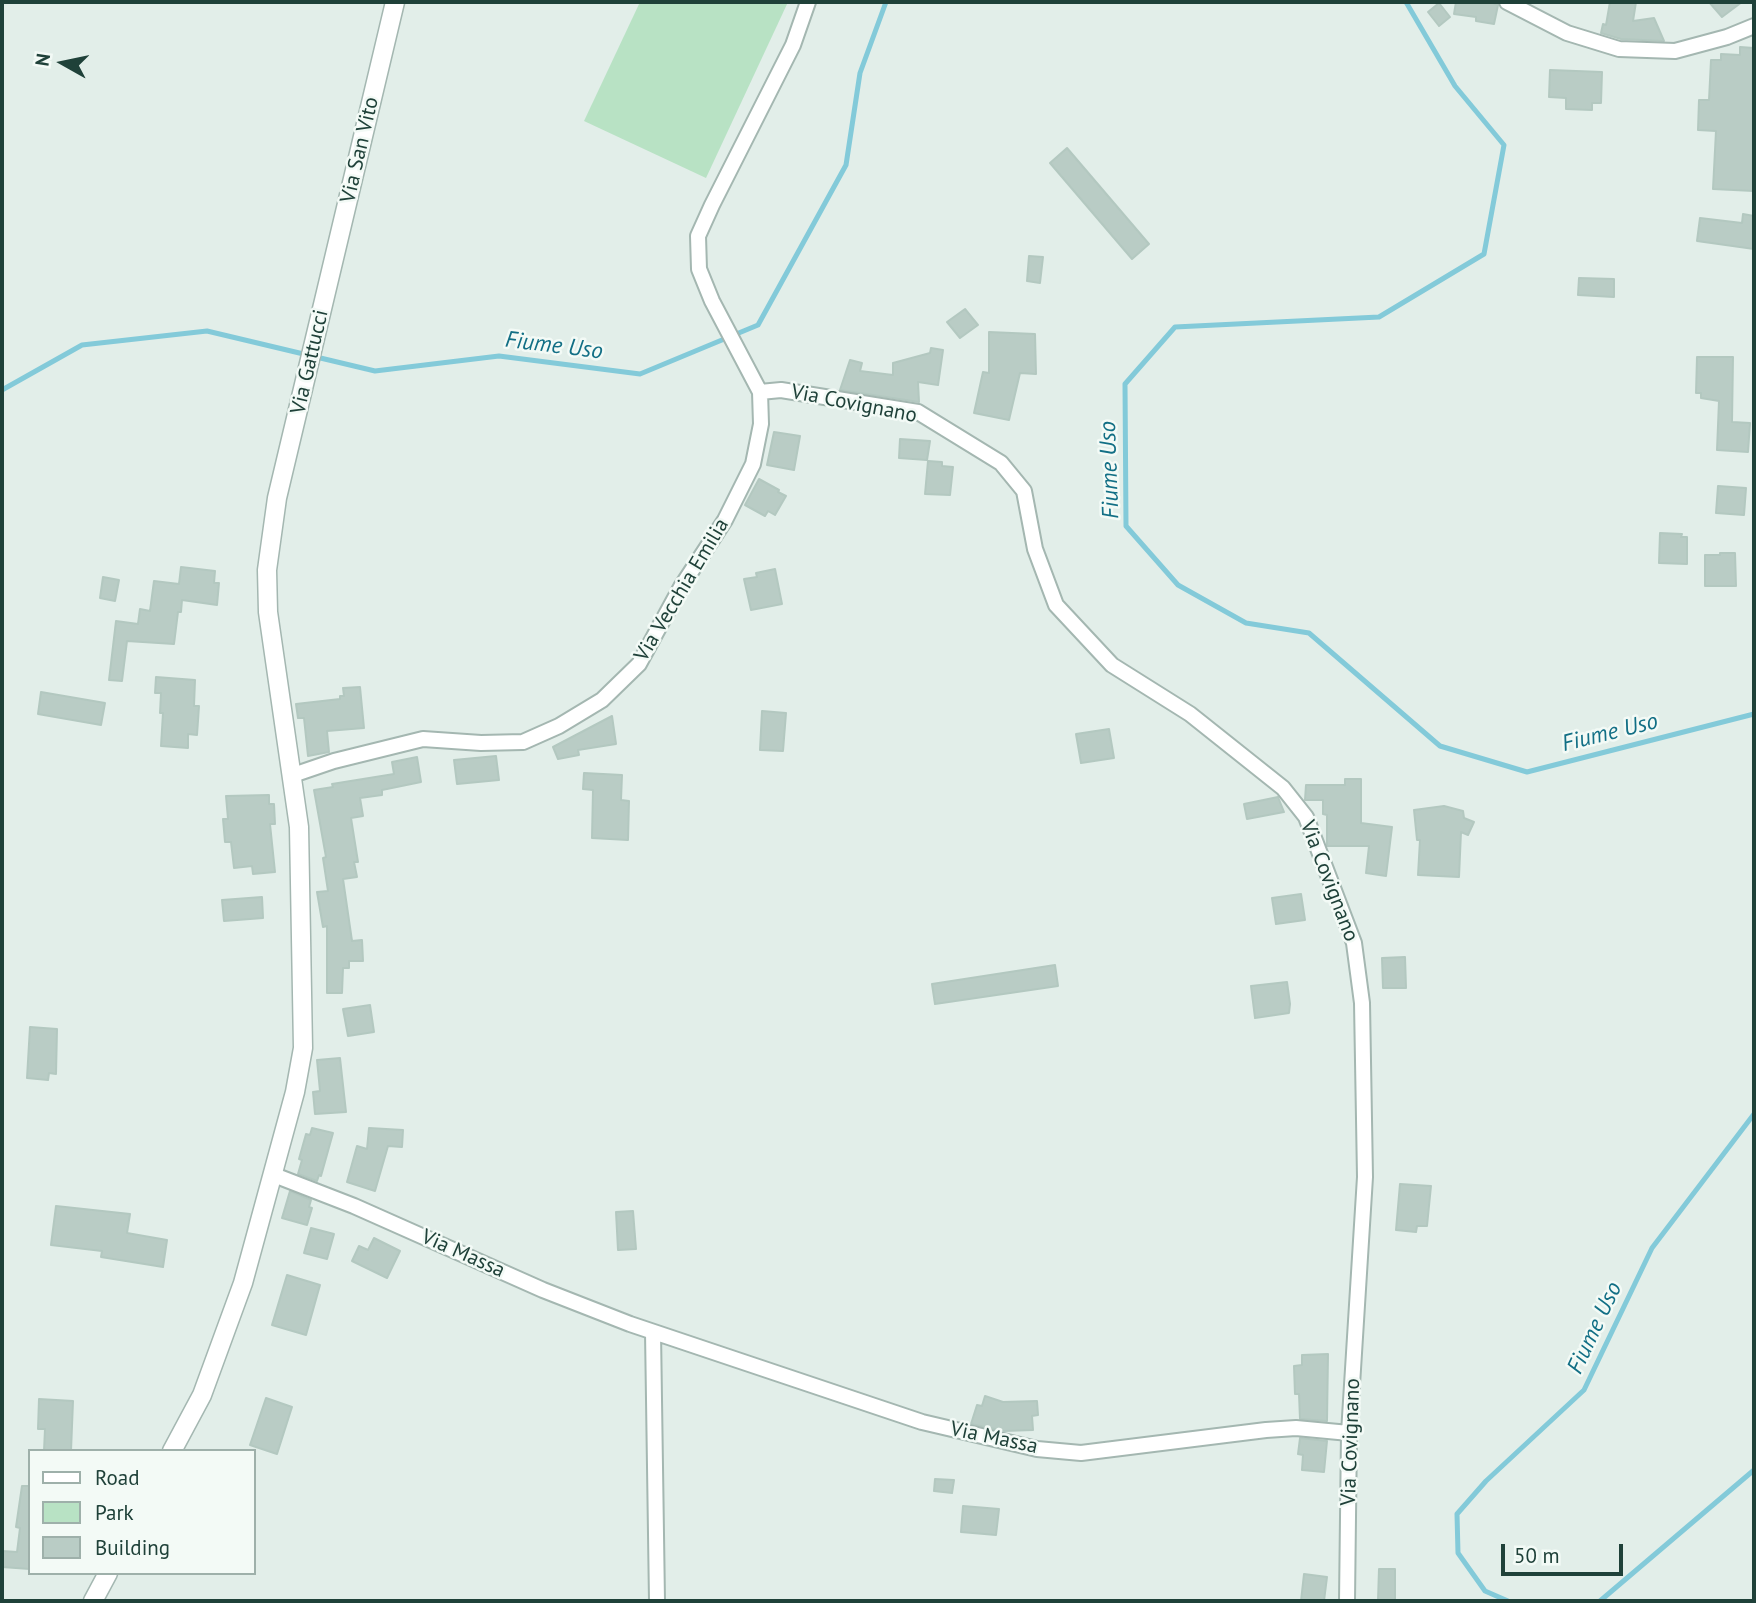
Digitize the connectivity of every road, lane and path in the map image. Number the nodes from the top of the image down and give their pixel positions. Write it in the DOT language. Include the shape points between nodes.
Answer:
graph roads {
  1 [pos="395,2"];
  2 [pos="808,2"];
  3 [pos="1507,2"];
  4 [pos="1754,26"];
  5 [pos="325,298"];
  6 [pos="760,393"];
  7 [pos="293,775"];
  8 [pos="274,1175"];
  9 [pos="653,1332"];
  10 [pos="1349,1433"];
  11 [pos="173,1449"];
  12 [pos="107,1575"];
  13 [pos="93,1601"];
  14 [pos="657,1601"];
  15 [pos="1347,1601"];
  1 -- 5 [label="street, Via San Vito"];
  2 -- 6 [label="street, Via Vecchia Emilia" via="793,46 698,236 699,269 712,302"];
  3 -- 4 [label="street" via="1567,33 1619,49 1675,51"];
  5 -- 7 [label="street, Via Gattucci" via="277,498 267,570 268,612"];
  6 -- 7 [label="street, Via Vecchia Emilia" via="761,424 752,464 725,520 639,664 602,700 523,742 423,739"];
  6 -- 10 [label="street, Via Covignano" via="781,390 918,412 1001,463 1024,491 1035,549 1056,605 1112,665 1201,722 1283,788 1307,817 1354,943 1362,1003 1365,1177"];
  7 -- 8 [label="street, Via Gattucci" via="299,827 303,1048"];
  8 -- 9 [label="street, Via Massa"];
  8 -- 11 [label="street, Via Gattucci" via="243,1283 202,1395"];
  9 -- 10 [label="street, Via Massa" via="922,1422 1037,1449 1081,1453 1296,1429"];
  9 -- 14 [label="street"];
  10 -- 15 [label="street, Via Covignano"];
  12 -- 13 [label="street"];
}
